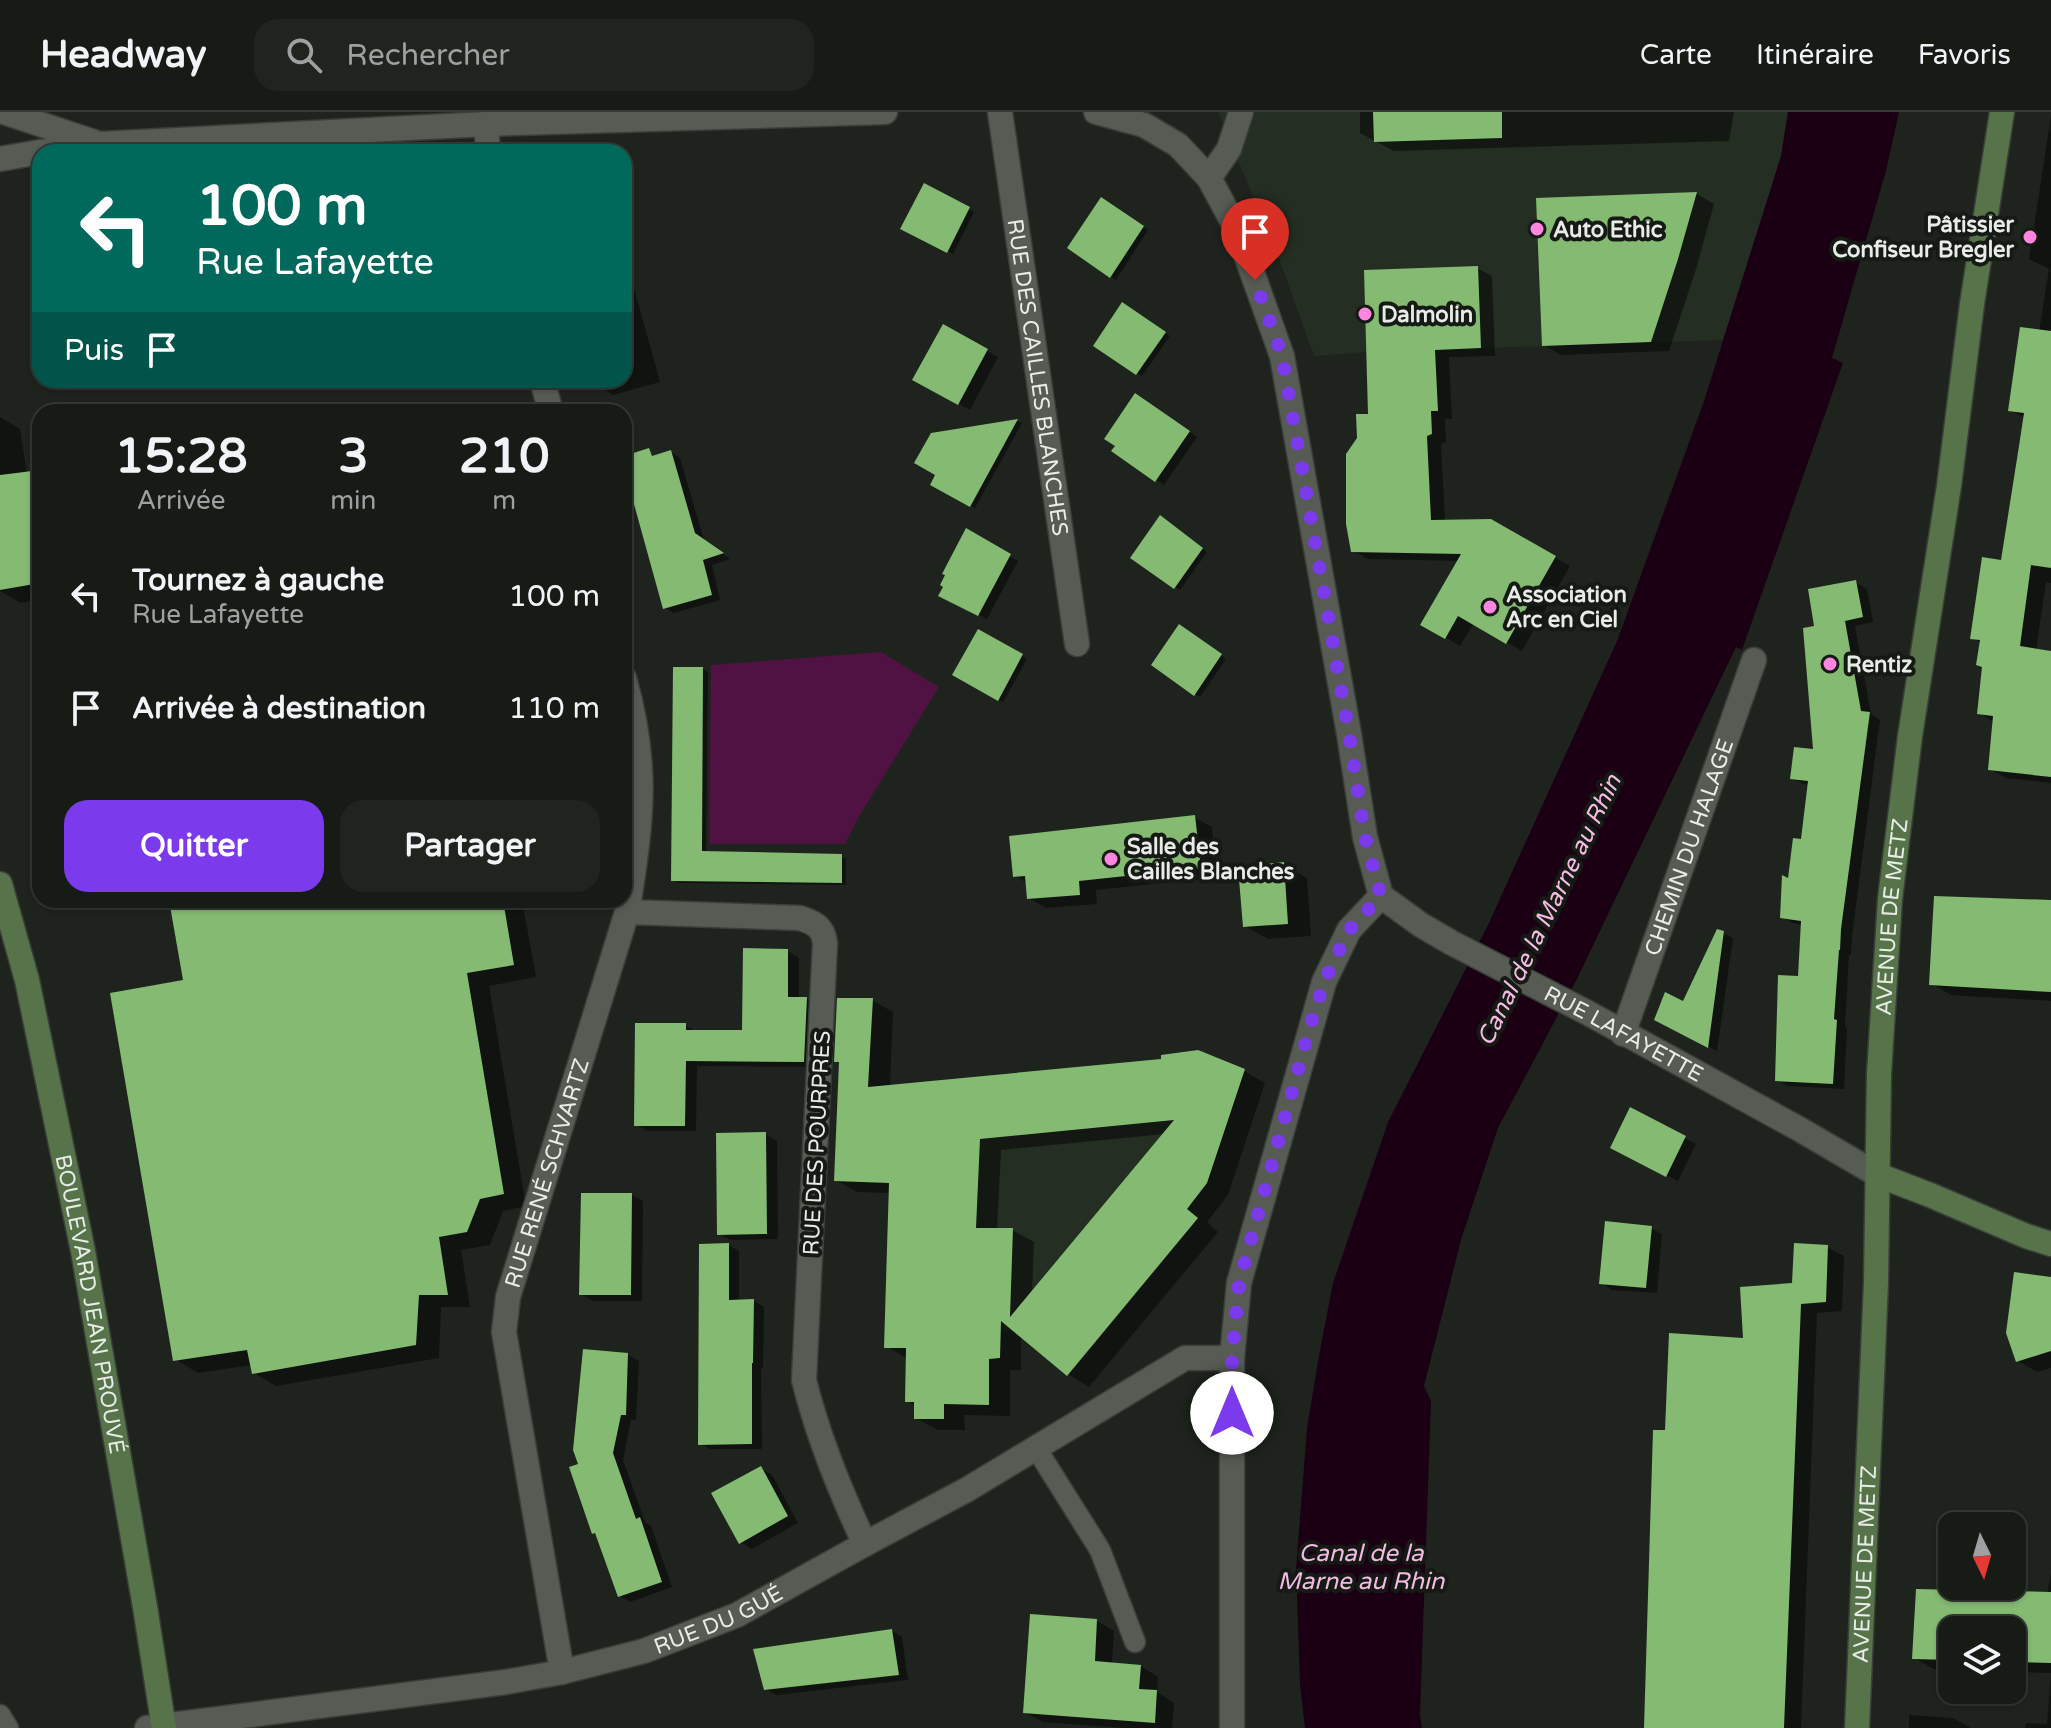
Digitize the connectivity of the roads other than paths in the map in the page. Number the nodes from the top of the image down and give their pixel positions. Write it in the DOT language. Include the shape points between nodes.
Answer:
graph roads {
  1 [pos="4,112"];
  2 [pos="885,112"];
  3 [pos="1000,112"];
  4 [pos="1096,112"];
  5 [pos="1241,112"];
  6 [pos="2002,112"];
  7 [pos="1152,118"];
  8 [pos="486,124"];
  9 [pos="100,144"];
  10 [pos="487,144"];
  11 [pos="32,154"];
  12 [pos="0,159"];
  13 [pos="1209,178"];
  14 [pos="1077,644"];
  15 [pos="1754,660"];
  16 [pos="632,711"];
  17 [pos="632,883"];
  18 [pos="0,884"];
  19 [pos="1381,896"];
  20 [pos="628,908"];
  21 [pos="627,912"];
  22 [pos="1623,1034"];
  23 [pos="1878,1175"];
  24 [pos="2051,1244"];
  25 [pos="1232,1358"];
  26 [pos="1036,1448"];
  27 [pos="865,1544"];
  28 [pos="1135,1642"];
  29 [pos="562,1672"];
  30 [pos="0,1715"];
  31 [pos="158,1727"];
  32 [pos="8,1728"];
  33 [pos="1232,1728"];
  34 [pos="1857,1728"];
  1 -- 9 [label="street"];
  2 -- 8 [label="street"];
  3 -- 14 [label="street, RUE DES CAILLES BLANCHES"];
  4 -- 7 [label="street"];
  5 -- 13 [label="street" via="1229,149"];
  6 -- 23 [label="main road, AVENUE DE METZ" via="1890,899"];
  7 -- 13 [label="street"];
  8 -- 9 [label="street"];
  8 -- 10 [label="street"];
  11 -- 12 [label="street"];
  13 -- 19 [label="street" via="1237,230 1282,356 1365,837"];
  15 -- 22 [label="street, CHEMIN DU HALAGE"];
  16 -- 17 [label="street, RUE RENÉ SCHVARTZ" via="642,803"];
  18 -- 31 [label="main road, BOULEVARD JEAN PROUVÉ" via="27,980 83,1251 145,1607"];
  19 -- 22 [label="street, RUE LAFAYETTE" via="1452,943"];
  19 -- 25 [label="street" via="1349,930 1324,982 1244,1262"];
  20 -- 21 [label="street, RUE RENÉ SCHVARTZ"];
  21 -- 27 [label="street, RUE DES POURPRES" via="800,918 823,932 804,1380 826,1452"];
  21 -- 29 [label="street, RUE RENÉ SCHVARTZ" via="505,1316"];
  22 -- 23 [label="street, RUE LAFAYETTE"];
  23 -- 24 [label="main road"];
  23 -- 34 [label="main road, AVENUE DE METZ"];
  25 -- 26 [label="street, RUE DU GUÉ" via="1185,1358"];
  25 -- 33 [label="street"];
  26 -- 27 [label="street, RUE DU GUÉ"];
  26 -- 28 [label="lane" via="1100,1550"];
  27 -- 29 [label="street, RUE DU GUÉ" via="737,1615 644,1651"];
  29 -- 31 [label="street, RUE DU GUÉ"];
  30 -- 32 [label="lane"];
}
